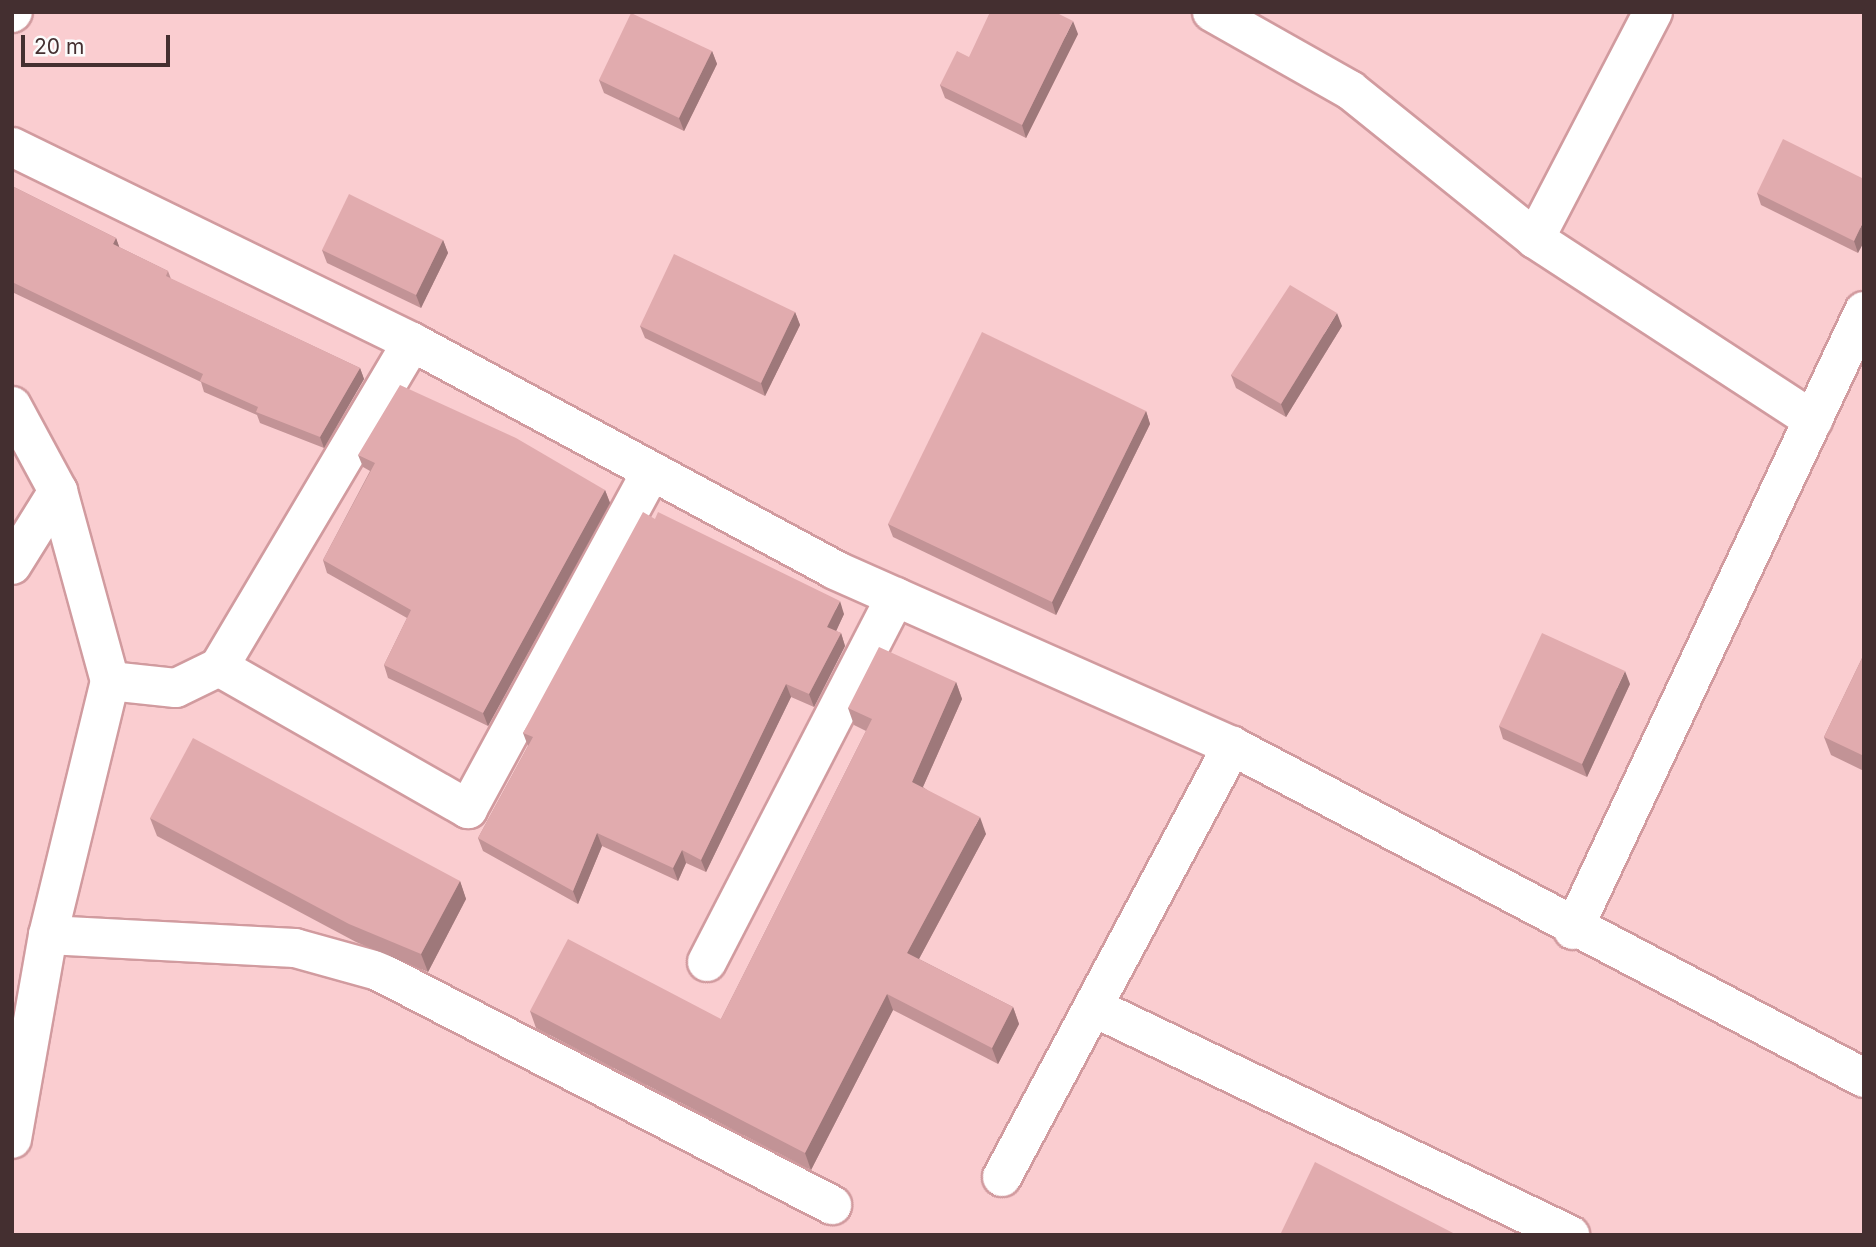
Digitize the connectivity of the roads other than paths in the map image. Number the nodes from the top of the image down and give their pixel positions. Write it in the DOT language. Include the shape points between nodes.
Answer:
graph roads {
  1 [pos="1653,12"];
  2 [pos="1227,16"];
  3 [pos="12,147"];
  4 [pos="1535,239"];
  5 [pos="1864,311"];
  6 [pos="412,342"];
  7 [pos="12,406"];
  8 [pos="1813,420"];
  9 [pos="651,472"];
  10 [pos="58,491"];
  11 [pos="12,565"];
  12 [pos="895,597"];
  13 [pos="219,667"];
  14 [pos="110,681"];
  15 [pos="1232,746"];
  16 [pos="1573,930"];
  17 [pos="48,935"];
  18 [pos="707,962"];
  19 [pos="1093,1007"];
  20 [pos="1864,1078"];
  21 [pos="12,1139"];
  22 [pos="1002,1177"];
  23 [pos="832,1205"];
  24 [pos="1570,1235"];
  1 -- 4 [label="street"];
  2 -- 4 [label="street" via="1350,90"];
  3 -- 6 [label="street"];
  4 -- 8 [label="street"];
  5 -- 8 [label="street"];
  6 -- 9 [label="street"];
  6 -- 13 [label="street"];
  7 -- 10 [label="street"];
  8 -- 16 [label="street"];
  9 -- 12 [label="street"];
  9 -- 13 [label="street" via="468,809"];
  10 -- 11 [label="street"];
  10 -- 14 [label="street"];
  12 -- 15 [label="street"];
  12 -- 18 [label="street"];
  13 -- 14 [label="street" via="176,688"];
  14 -- 17 [label="street"];
  15 -- 16 [label="street"];
  15 -- 19 [label="street"];
  16 -- 20 [label="street"];
  17 -- 21 [label="street"];
  17 -- 23 [label="street" via="295,948 378,971"];
  19 -- 22 [label="street"];
  19 -- 24 [label="street"];
}
